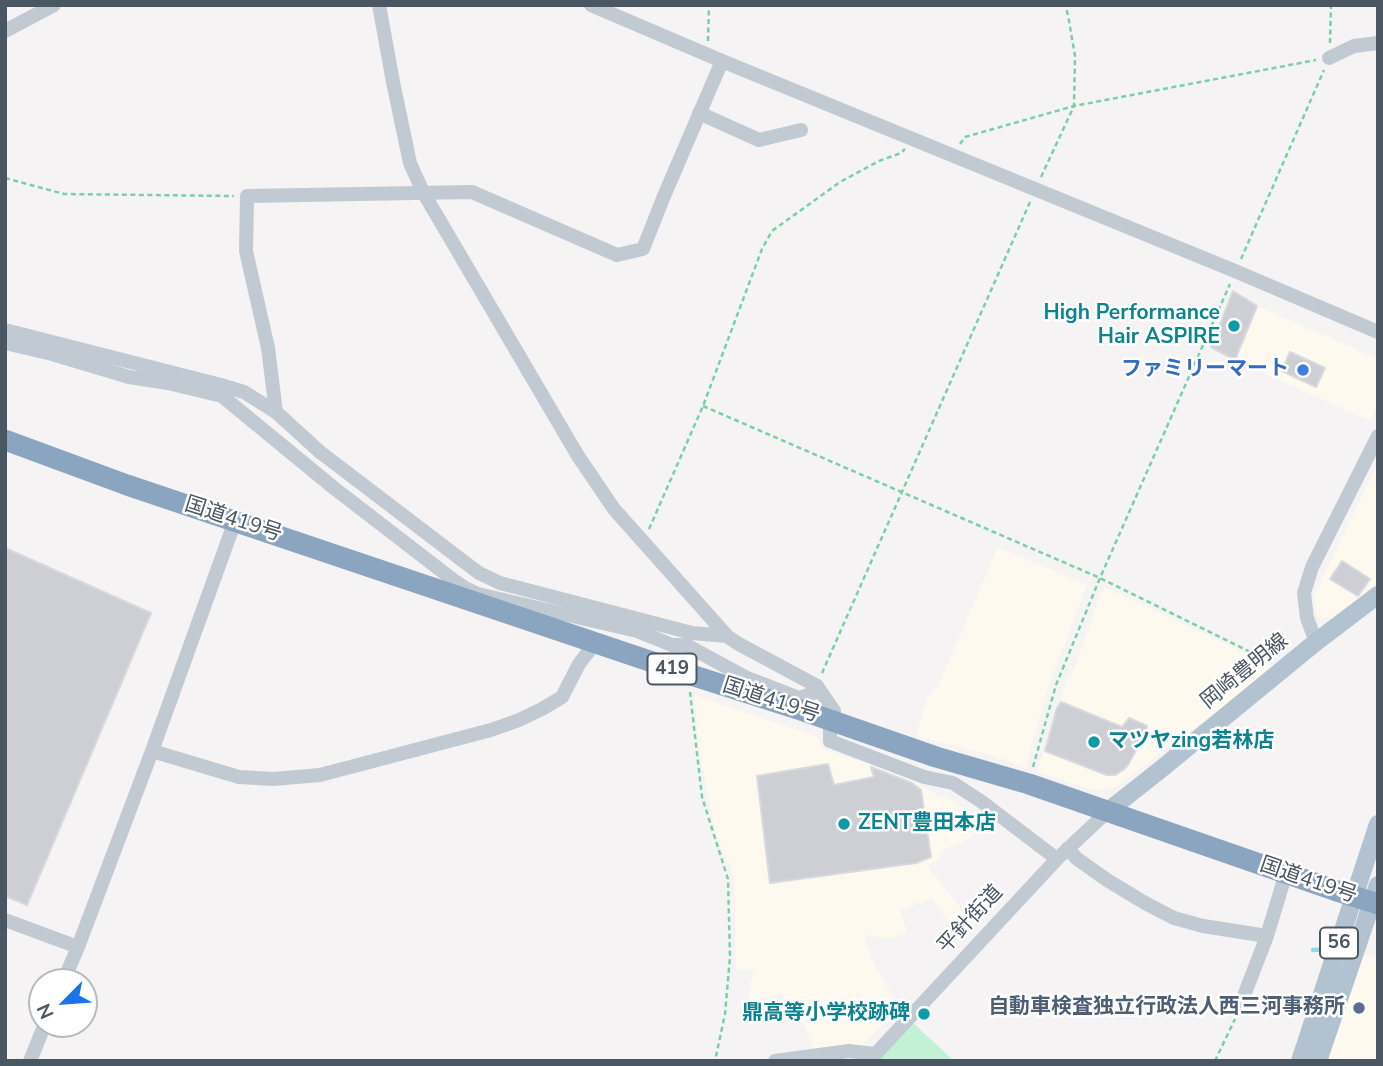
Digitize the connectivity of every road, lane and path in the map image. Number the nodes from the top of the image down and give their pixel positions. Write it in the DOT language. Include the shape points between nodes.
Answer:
graph roads {
  1 [pos="54,5"];
  2 [pos="379,5"];
  3 [pos="590,5"];
  4 [pos="709,5"];
  5 [pos="1065,5"];
  6 [pos="1331,5"];
  7 [pos="5,31"];
  8 [pos="1378,43"];
  9 [pos="715,58"];
  10 [pos="1329,58"];
  11 [pos="1074,106"];
  12 [pos="699,113"];
  13 [pos="801,130"];
  14 [pos="914,140"];
  15 [pos="953,156"];
  16 [pos="5,178"];
  17 [pos="1035,190"];
  18 [pos="423,192"];
  19 [pos="247,196"];
  20 [pos="1236,271"];
  21 [pos="5,330"];
  22 [pos="1378,332"];
  23 [pos="5,343"];
  24 [pos="703,405"];
  25 [pos="276,412"];
  26 [pos="1378,436"];
  27 [pos="5,440"];
  28 [pos="902,492"];
  29 [pos="235,521"];
  30 [pos="643,542"];
  31 [pos="1100,578"];
  32 [pos="1378,595"];
  33 [pos="727,636"];
  34 [pos="1316,642"];
  35 [pos="595,643"];
  36 [pos="1285,668"];
  37 [pos="688,674"];
  38 [pos="818,688"];
  39 [pos="830,720"];
  40 [pos="152,751"];
  41 [pos="936,757"];
  42 [pos="924,777"];
  43 [pos="1028,784"];
  44 [pos="1108,811"];
  45 [pos="1378,824"];
  46 [pos="1062,854"];
  47 [pos="1286,873"];
  48 [pos="1378,885"];
  49 [pos="1378,904"];
  50 [pos="5,920"];
  51 [pos="1267,936"];
  52 [pos="78,947"];
  53 [pos="69,968"];
  54 [pos="1240,1006"];
  55 [pos="39,1038"];
  56 [pos="872,1057"];
  57 [pos="30,1061"];
  58 [pos="715,1061"];
  59 [pos="775,1061"];
  60 [pos="1215,1061"];
  61 [pos="1300,1061"];
  62 [pos="1318,1061"];
  1 -- 7 [label="street"];
  2 -- 18 [label="street" via="410,163"];
  3 -- 9 [label="street"];
  4 -- 9 [label="path"];
  5 -- 11 [label="path" via="1075,56"];
  6 -- 10 [label="path"];
  8 -- 10 [label="street" via="1354,46"];
  9 -- 12 [label="street"];
  9 -- 14 [label="street"];
  10 -- 11 [label="path"];
  10 -- 20 [label="path"];
  11 -- 15 [label="path" via="965,137"];
  11 -- 17 [label="path"];
  12 -- 13 [label="street" via="759,139"];
  12 -- 18 [label="street" via="643,249 617,255 472,192"];
  14 -- 15 [label="street"];
  14 -- 24 [label="path" via="901,153 840,182 772,231"];
  15 -- 17 [label="street"];
  16 -- 19 [label="path" via="64,194"];
  17 -- 20 [label="street"];
  17 -- 28 [label="path"];
  18 -- 19 [label="street"];
  18 -- 30 [label="street" via="578,456"];
  19 -- 25 [label="street" via="246,251 268,348"];
  20 -- 22 [label="street"];
  20 -- 31 [label="path"];
  21 -- 25 [label="street" via="221,385"];
  23 -- 38 [label="street" via="129,377 222,396 334,488 478,594 686,645 745,677 799,698"];
  24 -- 28 [label="path"];
  24 -- 30 [label="path"];
  25 -- 33 [label="street" via="320,452 479,573 500,583 692,633"];
  26 -- 34 [label="street" via="1312,567 1304,593"];
  27 -- 29 [label="highway, 国道419号 / 419"];
  28 -- 31 [label="path"];
  28 -- 38 [label="path"];
  29 -- 35 [label="highway, 国道419号 / 419"];
  29 -- 40 [label="street"];
  30 -- 33 [label="street"];
  31 -- 36 [label="path"];
  31 -- 43 [label="path" via="1056,684"];
  32 -- 34 [label="main road, 岡崎豊明線"];
  33 -- 38 [label="street"];
  34 -- 36 [label="main road, 岡崎豊明線"];
  35 -- 37 [label="highway, 国道419号 / 419"];
  35 -- 40 [label="street" via="562,697 542,709 491,730 320,775 239,777"];
  36 -- 44 [label="main road, 岡崎豊明線"];
  37 -- 39 [label="highway, 国道419号 / 419"];
  37 -- 58 [label="path" via="702,797 728,879 730,957"];
  38 -- 39 [label="street" via="834,711"];
  39 -- 41 [label="highway, 国道419号 / 419"];
  39 -- 42 [label="street" via="830,741"];
  40 -- 52 [label="street"];
  41 -- 42 [label="street"];
  41 -- 43 [label="highway, 国道419号 / 419"];
  42 -- 46 [label="street" via="953,783"];
  43 -- 44 [label="highway, 国道419号 / 419"];
  44 -- 46 [label="street, 平針街道"];
  44 -- 47 [label="highway, 国道419号 / 419"];
  45 -- 61 [label="main road, 56"];
  46 -- 51 [label="street" via="1174,918"];
  46 -- 56 [label="street, 平針街道"];
  47 -- 49 [label="highway, 国道419号 / 419"];
  47 -- 51 [label="street"];
  48 -- 62 [label="main road, 56"];
  50 -- 52 [label="street"];
  51 -- 54 [label="street"];
  52 -- 53 [label="street"];
  54 -- 60 [label="path"];
  55 -- 57 [label="street"];
  56 -- 59 [label="street" via="849,1051"];
}
